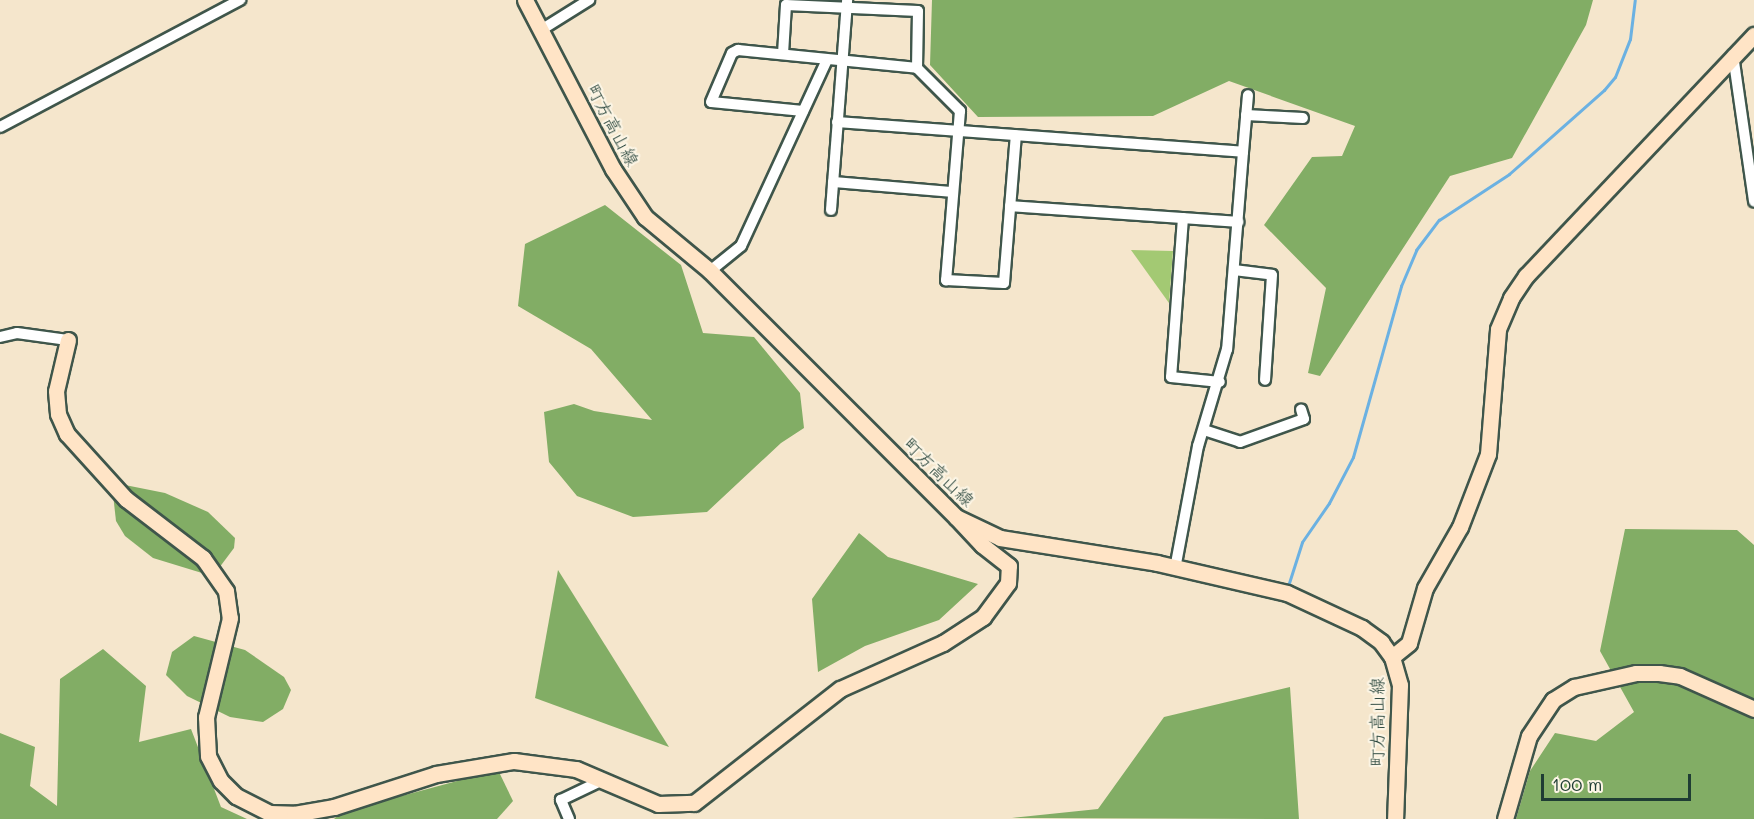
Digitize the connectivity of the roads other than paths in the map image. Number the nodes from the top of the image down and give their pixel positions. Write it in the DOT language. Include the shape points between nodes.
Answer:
graph roads {
  1 [pos="240,0"];
  2 [pos="525,0"];
  3 [pos="589,0"];
  4 [pos="847,4"];
  5 [pos="541,30"];
  6 [pos="1754,35"];
  7 [pos="783,54"];
  8 [pos="1733,55"];
  9 [pos="826,62"];
  10 [pos="842,62"];
  11 [pos="917,68"];
  12 [pos="1248,95"];
  13 [pos="802,111"];
  14 [pos="1246,116"];
  15 [pos="1303,118"];
  16 [pos="837,122"];
  17 [pos="0,127"];
  18 [pos="956,132"];
  19 [pos="1016,135"];
  20 [pos="1243,152"];
  21 [pos="833,182"];
  22 [pos="952,192"];
  23 [pos="1754,201"];
  24 [pos="1010,206"];
  25 [pos="831,210"];
  26 [pos="1183,218"];
  27 [pos="1238,222"];
  28 [pos="1234,270"];
  29 [pos="710,271"];
  30 [pos="0,337"];
  31 [pos="68,340"];
  32 [pos="1264,380"];
  33 [pos="1220,382"];
  34 [pos="1301,409"];
  35 [pos="1204,430"];
  36 [pos="956,518"];
  37 [pos="1175,568"];
  38 [pos="1392,657"];
  39 [pos="1754,709"];
  40 [pos="603,780"];
  41 [pos="569,819"];
  42 [pos="1395,819"];
  43 [pos="1505,819"];
  1 -- 17 [label="street"];
  2 -- 5 [label="street, 町方高山線"];
  3 -- 5 [label="street"];
  4 -- 7 [label="street" via="786,5"];
  4 -- 10 [label="street"];
  4 -- 11 [label="street" via="918,11"];
  5 -- 29 [label="street, 町方高山線" via="613,169 637,206 653,225"];
  6 -- 8 [label="street"];
  7 -- 9 [label="street"];
  7 -- 13 [label="street" via="738,50 732,54 711,102"];
  8 -- 23 [label="street"];
  8 -- 38 [label="street" via="1526,276 1504,310 1498,329 1488,454 1460,527 1425,588 1409,643"];
  9 -- 10 [label="street"];
  9 -- 13 [label="street"];
  10 -- 11 [label="street"];
  10 -- 16 [label="street"];
  11 -- 18 [label="street" via="960,111"];
  12 -- 14 [label="street"];
  13 -- 29 [label="street" via="741,246"];
  14 -- 15 [label="street"];
  14 -- 20 [label="street"];
  16 -- 18 [label="street"];
  16 -- 21 [label="street"];
  18 -- 19 [label="street"];
  18 -- 22 [label="street"];
  19 -- 20 [label="street"];
  19 -- 24 [label="street"];
  20 -- 27 [label="street"];
  21 -- 22 [label="street"];
  21 -- 25 [label="street"];
  22 -- 24 [label="street" via="946,280 1004,283"];
  24 -- 26 [label="street"];
  26 -- 27 [label="street"];
  26 -- 33 [label="street" via="1171,376"];
  27 -- 28 [label="street"];
  28 -- 32 [label="street" via="1272,275"];
  28 -- 33 [label="street"];
  29 -- 36 [label="street, 町方高山線"];
  30 -- 31 [label="street" via="17,333"];
  31 -- 40 [label="street" via="56,391 58,414 67,434 126,500 203,558 225,591 230,618 210,695 206,743 216,774 236,796 270,813 306,813 436,774 501,762 563,766"];
  33 -- 35 [label="street"];
  34 -- 35 [label="street" via="1304,419 1240,442"];
  35 -- 37 [label="street"];
  36 -- 37 [label="street, 町方高山線" via="1000,538"];
  36 -- 40 [label="street" via="981,545 1002,560 1010,573 994,604 960,634 840,689 694,803 658,804"];
  37 -- 38 [label="street, 町方高山線" via="1287,593 1362,628"];
  38 -- 42 [label="street, 町方高山線" via="1400,685"];
  39 -- 43 [label="street" via="1709,687 1659,673 1636,673 1574,687 1553,700 1529,736"];
  40 -- 41 [label="street" via="561,800"];
}
